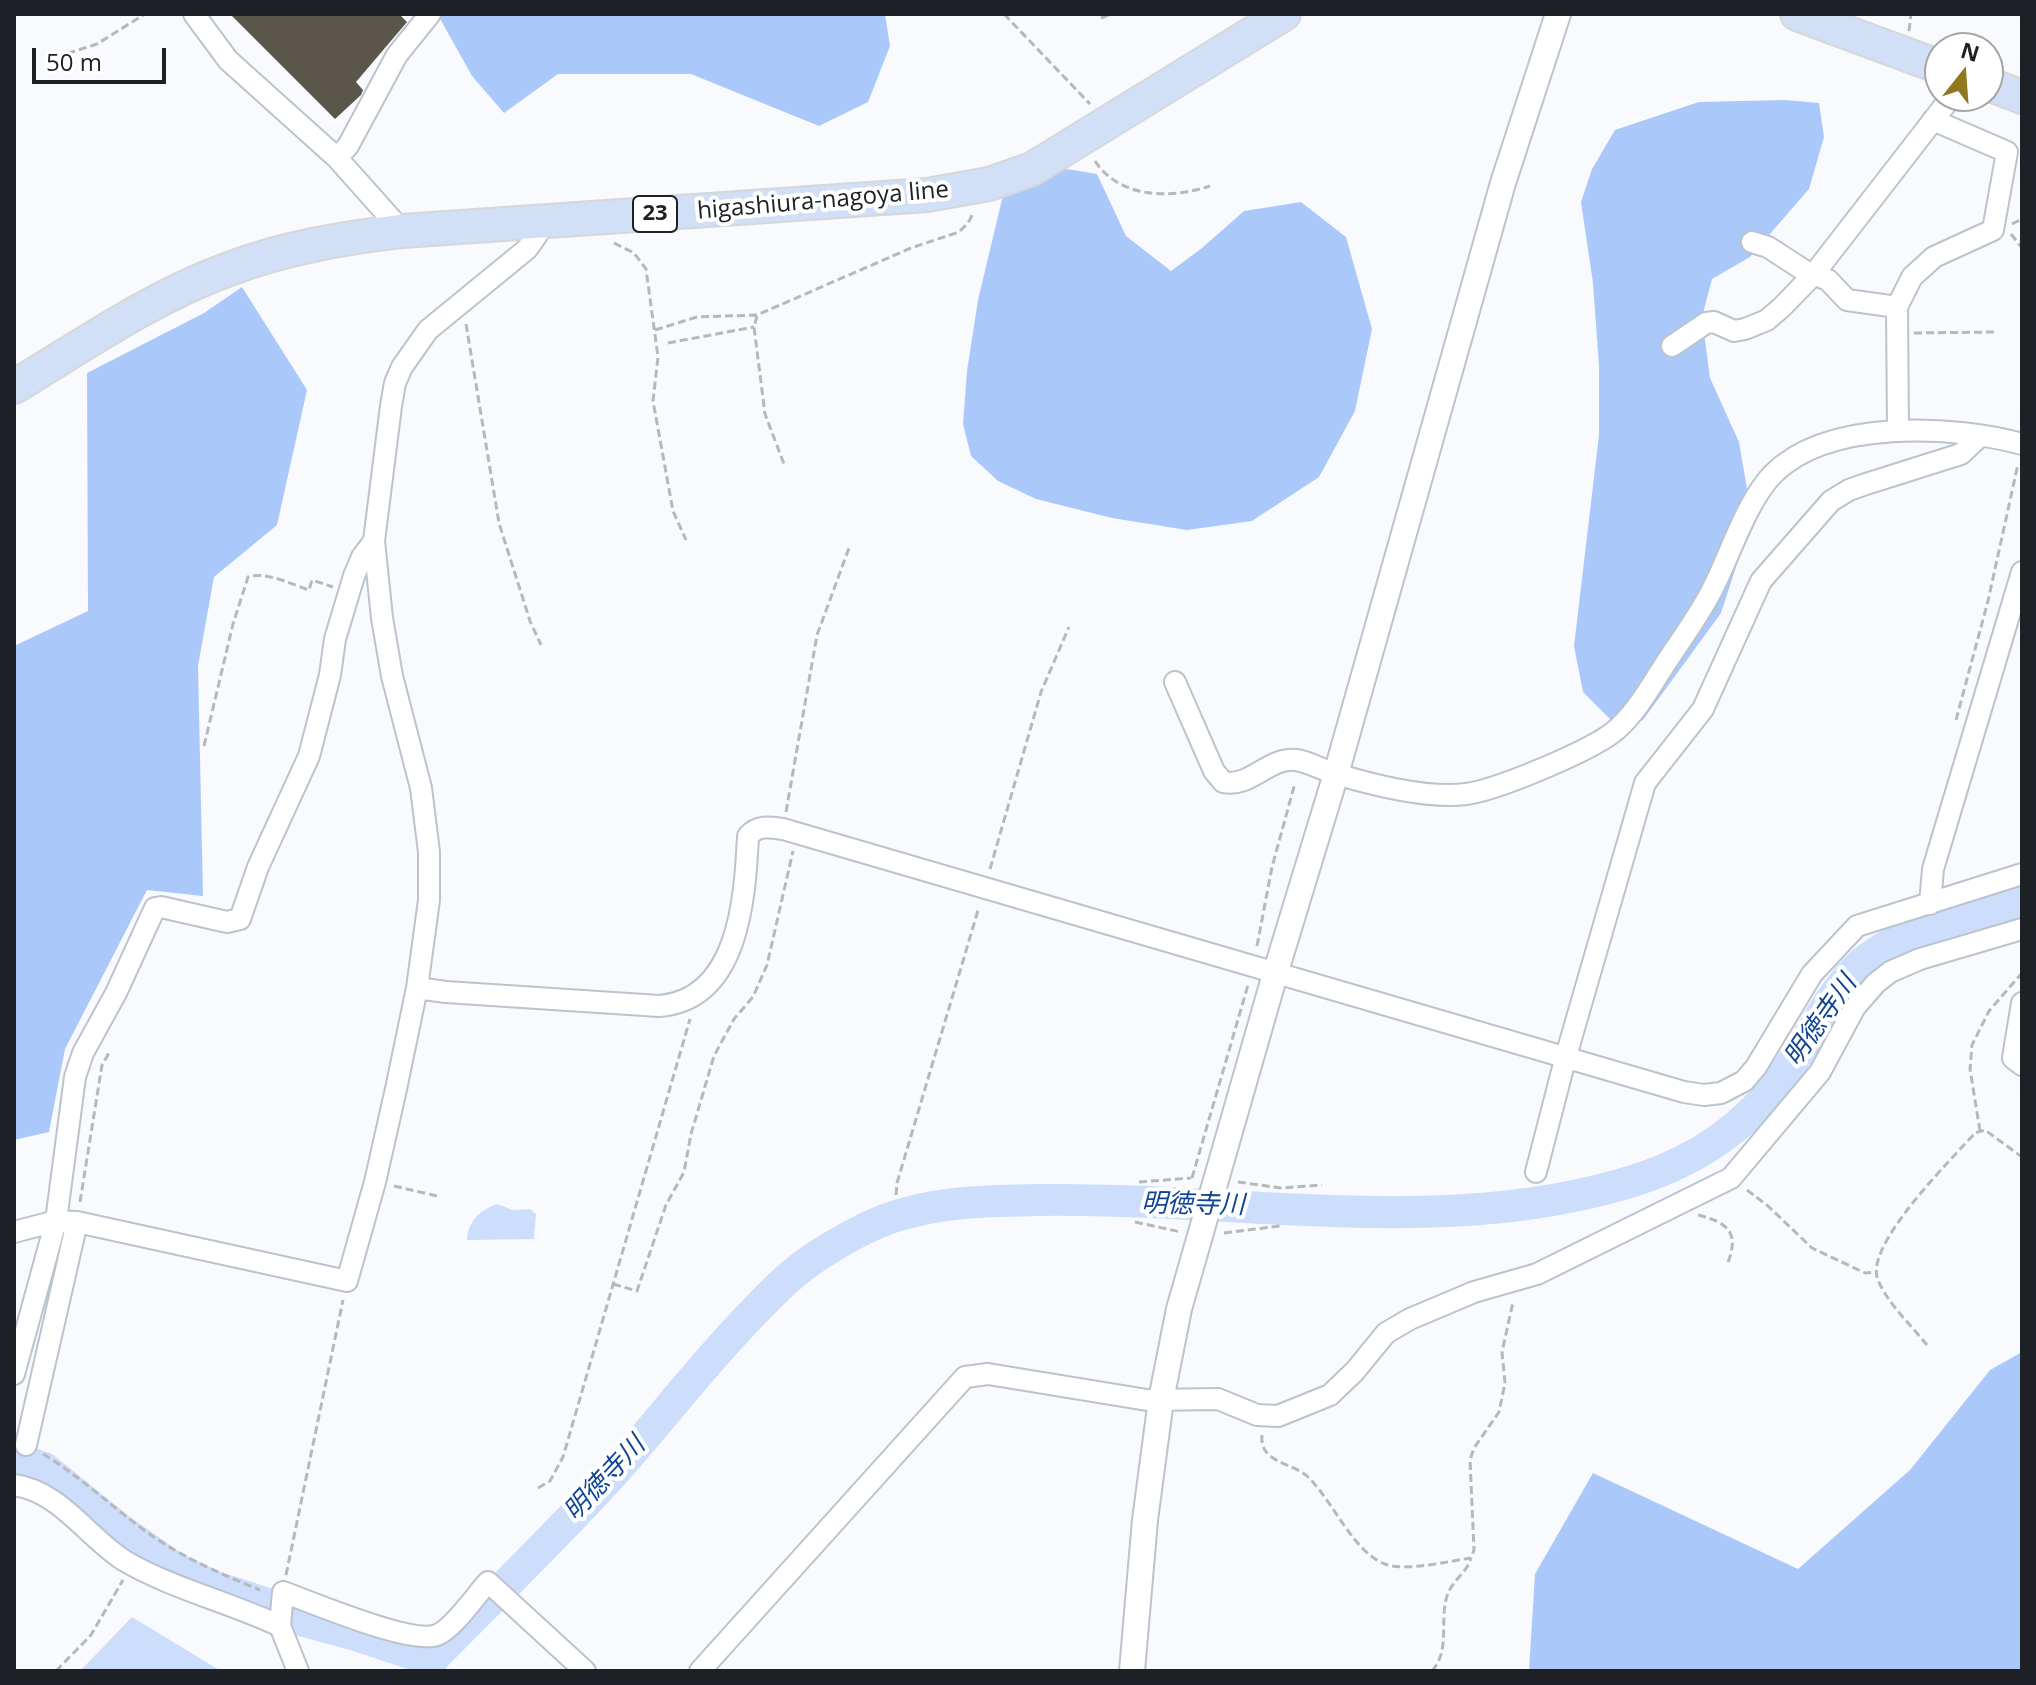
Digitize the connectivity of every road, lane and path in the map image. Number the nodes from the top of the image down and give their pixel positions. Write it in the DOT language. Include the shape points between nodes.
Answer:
graph roads {
  1 [pos="145,14"];
  2 [pos="194,14"];
  3 [pos="430,14"];
  4 [pos="1004,14"];
  5 [pos="1111,14"];
  6 [pos="1284,14"];
  7 [pos="1558,14"];
  8 [pos="1797,14"];
  9 [pos="1101,18"];
  10 [pos="56,57"];
  11 [pos="1924,61"];
  12 [pos="1939,112"];
  13 [pos="1933,120"];
  14 [pos="1108,123"];
  15 [pos="1081,140"];
  16 [pos="337,158"];
  17 [pos="1210,186"];
  18 [pos="970,188"];
  19 [pos="538,222"];
  20 [pos="402,231"];
  21 [pos="610,241"];
  22 [pos="1752,242"];
  23 [pos="1814,274"];
  24 [pos="463,301"];
  25 [pos="1897,307"];
  26 [pos="757,315"];
  27 [pos="754,327"];
  28 [pos="655,330"];
  29 [pos="1994,332"];
  30 [pos="1897,333"];
  31 [pos="668,343"];
  32 [pos="1672,346"];
  33 [pos="14,387"];
  34 [pos="1898,431"];
  35 [pos="1980,436"];
  36 [pos="2022,444"];
  37 [pos="784,464"];
  38 [pos="686,540"];
  39 [pos="374,541"];
  40 [pos="849,548"];
  41 [pos="2022,572"];
  42 [pos="349,592"];
  43 [pos="1069,627"];
  44 [pos="541,645"];
  45 [pos="1175,682"];
  46 [pos="1952,732"];
  47 [pos="204,746"];
  48 [pos="1336,774"];
  49 [pos="789,831"];
  50 [pos="2022,874"];
  51 [pos="985,888"];
  52 [pos="1930,904"];
  53 [pos="2022,929"];
  54 [pos="1276,971"];
  55 [pos="2022,973"];
  56 [pos="417,988"];
  57 [pos="688,1000"];
  58 [pos="2022,1003"];
  59 [pos="109,1053"];
  60 [pos="1566,1056"];
  61 [pos="2022,1065"];
  62 [pos="1980,1131"];
  63 [pos="2022,1157"];
  64 [pos="1536,1172"];
  65 [pos="1731,1178"];
  66 [pos="375,1182"];
  67 [pos="896,1195"];
  68 [pos="437,1196"];
  69 [pos="1677,1206"];
  70 [pos="56,1221"];
  71 [pos="77,1222"];
  72 [pos="14,1232"];
  73 [pos="1727,1265"];
  74 [pos="1876,1272"];
  75 [pos="347,1281"];
  76 [pos="1509,1282"];
  77 [pos="613,1284"];
  78 [pos="1927,1345"];
  79 [pos="14,1374"];
  80 [pos="1161,1400"];
  81 [pos="1264,1415"];
  82 [pos="26,1445"];
  83 [pos="14,1485"];
  84 [pos="538,1488"];
  85 [pos="1471,1558"];
  86 [pos="137,1566"];
  87 [pos="260,1590"];
  88 [pos="282,1592"];
  89 [pos="280,1625"];
  90 [pos="56,1671"];
  91 [pos="298,1671"];
  92 [pos="585,1671"];
  93 [pos="700,1671"];
  94 [pos="1132,1671"];
  95 [pos="1432,1671"];
  1 -- 10 [label="path" via="97,44"];
  2 -- 16 [label="street" via="228,60"];
  3 -- 16 [label="street" via="397,55"];
  4 -- 14 [label="path"];
  5 -- 9 [label="path"];
  6 -- 14 [label="main road, higashiura-nagoya line / 23"];
  7 -- 48 [label="street" via="1503,183"];
  8 -- 11 [label="main road"];
  12 -- 13 [label="street"];
  13 -- 23 [label="street"];
  13 -- 25 [label="street" via="2007,152 1993,230 1934,257 1912,277"];
  14 -- 15 [label="main road, higashiura-nagoya line / 23"];
  15 -- 17 [label="path" via="1104,174 1120,185 1169,195"];
  15 -- 18 [label="main road, higashiura-nagoya line / 23" via="1032,169"];
  16 -- 20 [label="street"];
  18 -- 19 [label="main road, higashiura-nagoya line / 23"];
  18 -- 26 [label="path" via="974,213 959,232"];
  19 -- 20 [label="main road, higashiura-nagoya line / 23"];
  19 -- 24 [label="street" via="527,249"];
  20 -- 33 [label="main road, higashiura-nagoya line / 23" via="336,239 229,269 161,300"];
  21 -- 28 [label="path" via="634,253 646,269"];
  22 -- 23 [label="street"];
  23 -- 25 [label="street" via="1847,300"];
  23 -- 32 [label="street" via="1767,320 1734,331 1706,323"];
  24 -- 39 [label="street" via="428,330 395,383"];
  24 -- 44 [label="path" via="499,523"];
  25 -- 30 [label="street"];
  26 -- 27 [label="path"];
  26 -- 28 [label="path" via="697,317"];
  27 -- 31 [label="path"];
  27 -- 37 [label="path" via="765,414"];
  28 -- 38 [label="path" via="653,401 673,511"];
  29 -- 30 [label="path"];
  30 -- 34 [label="street"];
  34 -- 35 [label="street"];
  34 -- 48 [label="street" via="1838,441 1773,474 1758,494 1707,602 1634,711 1614,732 1554,763 1469,794 1431,795"];
  35 -- 36 [label="street"];
  35 -- 60 [label="street" via="1961,454 1849,490 1831,501 1761,581 1703,709 1645,783"];
  36 -- 46 [label="path" via="1988,601"];
  39 -- 42 [label="street"];
  39 -- 56 [label="street" via="392,676 421,788 429,852 429,900"];
  40 -- 49 [label="path" via="817,635"];
  41 -- 52 [label="street" via="1933,869"];
  42 -- 47 [label="path" via="312,580 309,590 269,576 248,577"];
  42 -- 70 [label="street" via="309,756 240,919 227,922 155,908 83,1053 75,1077"];
  43 -- 51 [label="path" via="1041,692"];
  45 -- 48 [label="street" via="1223,782 1237,784 1290,760"];
  48 -- 54 [label="street"];
  49 -- 51 [label="street"];
  49 -- 57 [label="street" via="755,829 748,836 746,879 730,949 720,970"];
  49 -- 77 [label="path" via="784,897 767,965 753,997 714,1056 684,1172 666,1205 637,1291"];
  50 -- 52 [label="street"];
  51 -- 54 [label="street"];
  51 -- 67 [label="path"];
  52 -- 60 [label="street" via="1873,920 1848,934 1812,974 1756,1067 1734,1088 1704,1095 1684,1092"];
  53 -- 65 [label="street" via="1920,959 1876,983 1855,1007 1820,1072"];
  54 -- 60 [label="street"];
  54 -- 80 [label="street" via="1179,1309"];
  55 -- 62 [label="path" via="1989,1011 1972,1045 1970,1069"];
  56 -- 57 [label="street" via="659,1006"];
  56 -- 66 [label="street"];
  57 -- 77 [label="path" via="691,1015"];
  58 -- 61 [label="street" via="2013,1058"];
  59 -- 71 [label="path" via="102,1065"];
  60 -- 64 [label="street"];
  62 -- 63 [label="path"];
  62 -- 74 [label="path" via="1891,1233"];
  65 -- 69 [label="street"];
  65 -- 74 [label="path" via="1812,1248 1865,1273"];
  66 -- 68 [label="path"];
  66 -- 75 [label="street"];
  69 -- 73 [label="path" via="1723,1223 1733,1239"];
  69 -- 76 [label="street" via="1537,1274"];
  70 -- 71 [label="street"];
  70 -- 72 [label="street"];
  70 -- 79 [label="street"];
  71 -- 75 [label="street"];
  71 -- 82 [label="street"];
  74 -- 78 [label="path"];
  75 -- 88 [label="path"];
  76 -- 81 [label="street" via="1410,1319 1386,1333 1330,1395 1278,1416"];
  76 -- 85 [label="path" via="1513,1295 1502,1352 1502,1401 1470,1460"];
  77 -- 84 [label="path" via="563,1457 550,1481"];
  80 -- 81 [label="street" via="1218,1399"];
  80 -- 93 [label="street" via="988,1374 965,1377"];
  80 -- 94 [label="street"];
  81 -- 85 [label="path" via="1261,1443 1268,1455 1308,1477 1378,1561 1402,1567"];
  82 -- 87 [label="path" via="65,1467 180,1554"];
  83 -- 86 [label="street" via="57,1504"];
  85 -- 95 [label="path" via="1447,1597 1442,1652"];
  86 -- 89 [label="street"];
  86 -- 90 [label="path" via="124,1578 91,1635"];
  88 -- 89 [label="street"];
  88 -- 92 [label="street" via="414,1636 436,1635 488,1582"];
  89 -- 91 [label="street"];
}
